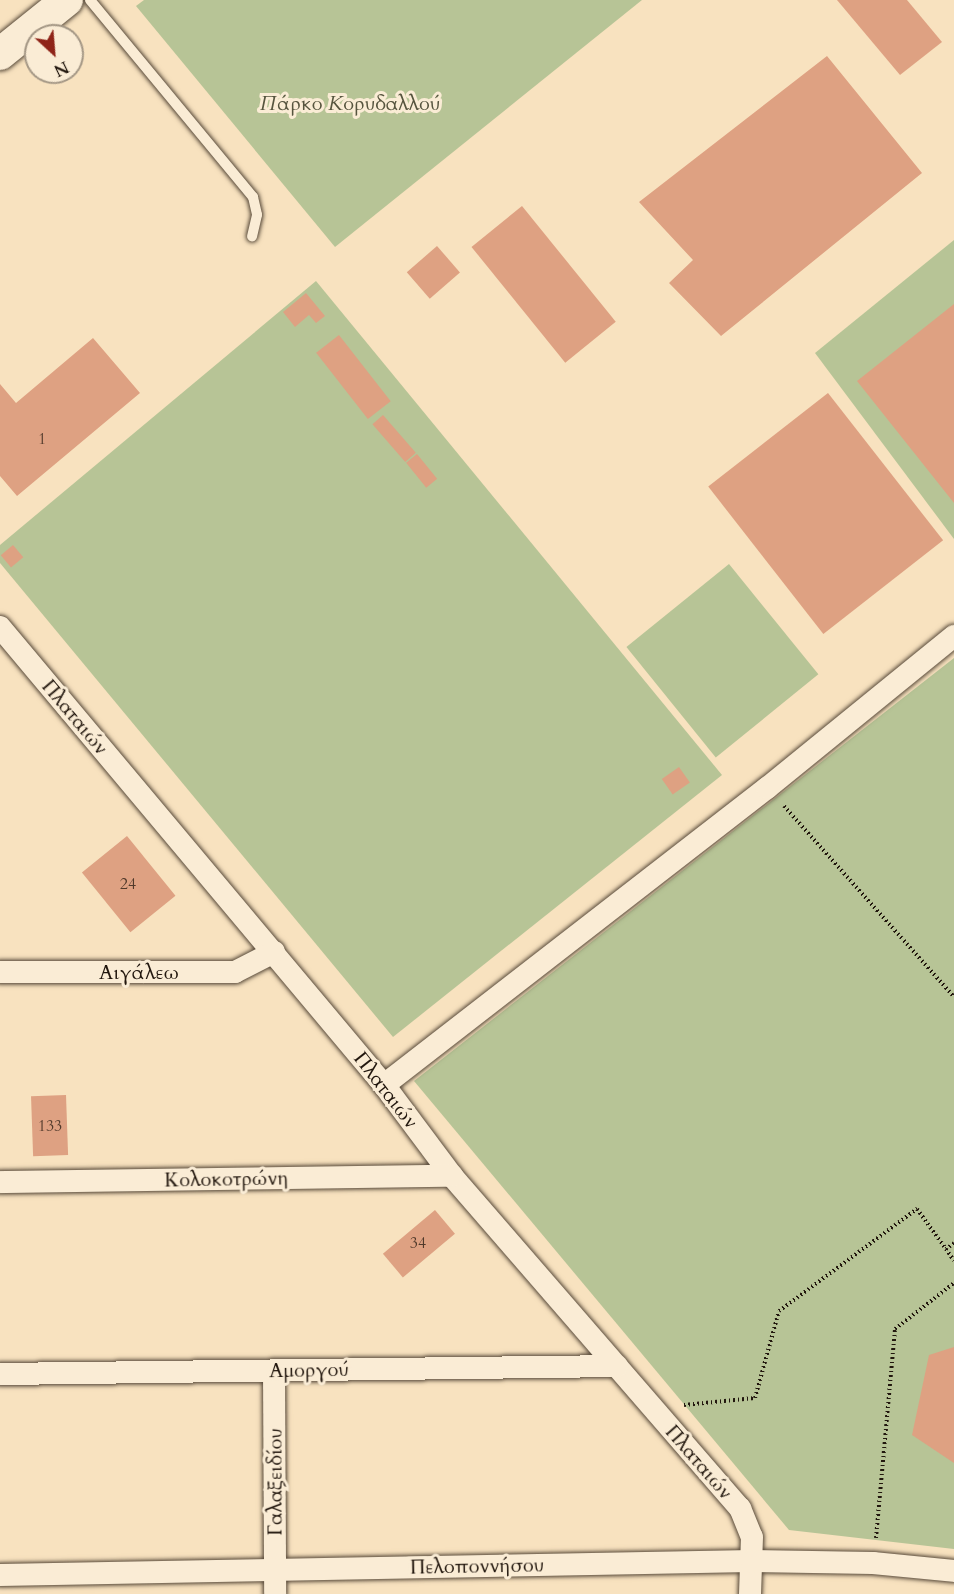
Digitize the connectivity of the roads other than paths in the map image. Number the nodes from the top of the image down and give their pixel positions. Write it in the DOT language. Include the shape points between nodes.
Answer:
graph roads {
  1 [pos="67,0"];
  2 [pos="90,0"];
  3 [pos="0,54"];
  4 [pos="252,236"];
  5 [pos="0,627"];
  6 [pos="954,636"];
  7 [pos="274,952"];
  8 [pos="0,972"];
  9 [pos="384,1085"];
  10 [pos="452,1176"];
  11 [pos="0,1182"];
  12 [pos="617,1366"];
  13 [pos="274,1371"];
  14 [pos="0,1374"];
  15 [pos="752,1561"];
  16 [pos="275,1570"];
  17 [pos="954,1571"];
  18 [pos="0,1575"];
  19 [pos="275,1594"];
  20 [pos="750,1594"];
  1 -- 3 [label="main road"];
  2 -- 4 [label="lane" via="253,197 257,215"];
  5 -- 7 [label="street, Πλαταιών"];
  6 -- 9 [label="street" via="767,788"];
  7 -- 8 [label="street, Αιγάλεω" via="235,972"];
  7 -- 9 [label="street, Πλαταιών"];
  9 -- 10 [label="street, Πλαταιών"];
  10 -- 11 [label="street, Κολοκοτρώνη"];
  10 -- 12 [label="street, Πλαταιών"];
  12 -- 13 [label="street, Αμοργού"];
  12 -- 15 [label="street, Πλαταιών" via="740,1508 752,1537"];
  13 -- 14 [label="street, Αμοργού"];
  13 -- 16 [label="street, Γαλαξειδίου"];
  15 -- 16 [label="street, Πελοποννήσου"];
  15 -- 17 [label="street, Πελοποννήσου" via="873,1563"];
  15 -- 20 [label="street, Πλαταιών"];
  16 -- 18 [label="street, Πελοποννήσου"];
  16 -- 19 [label="street, Γαλαξειδίου"];
}
